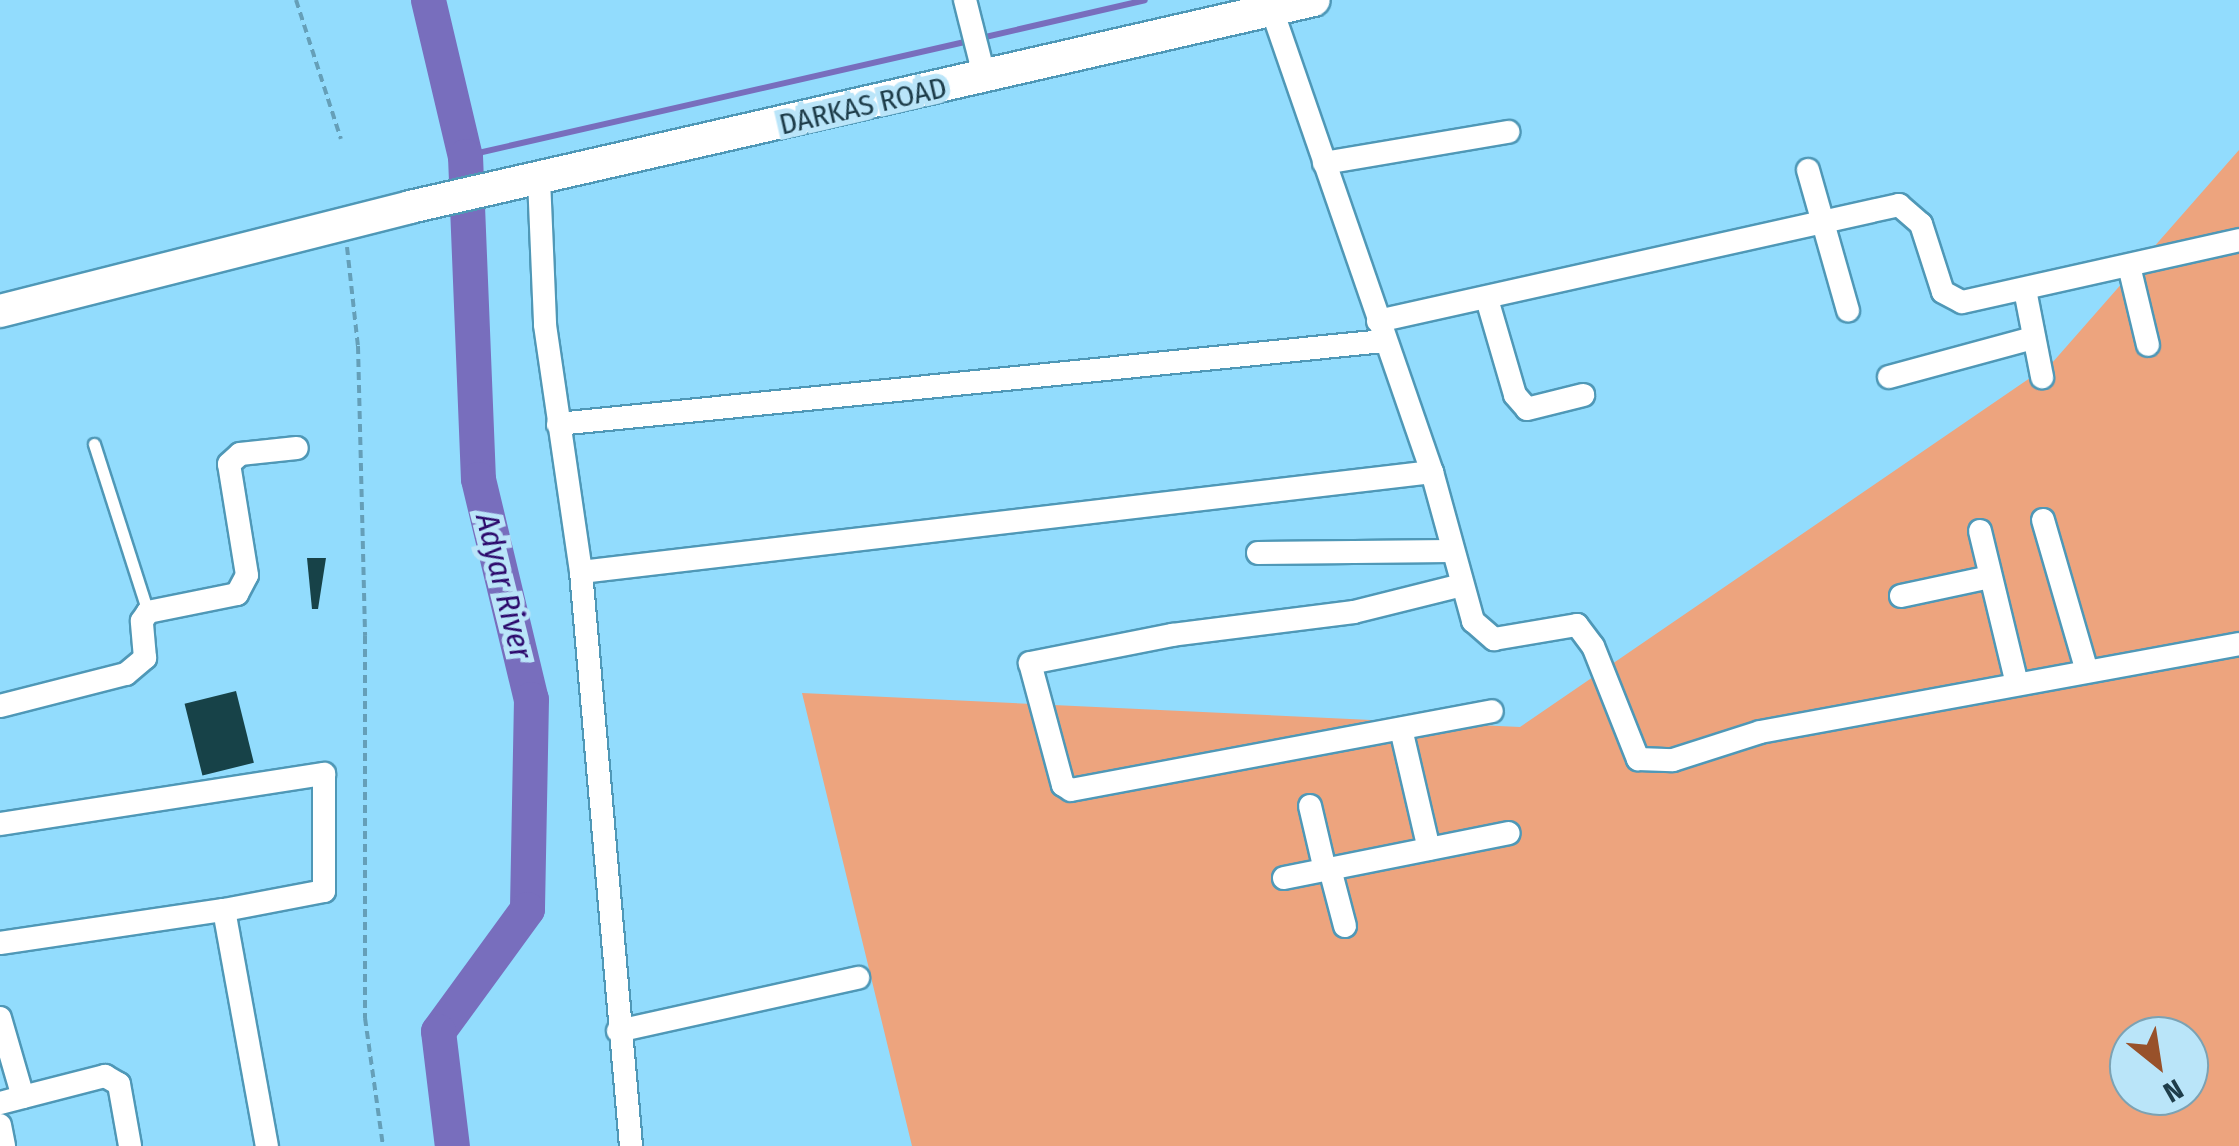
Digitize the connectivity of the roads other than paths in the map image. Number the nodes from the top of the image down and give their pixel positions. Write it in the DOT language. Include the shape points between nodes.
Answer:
graph roads {
  1 [pos="965,0"];
  2 [pos="1314,0"];
  3 [pos="1272,10"];
  4 [pos="978,54"];
  5 [pos="1508,132"];
  6 [pos="1324,163"];
  7 [pos="1808,170"];
  8 [pos="524,182"];
  9 [pos="1822,225"];
  10 [pos="2238,246"];
  11 [pos="2129,266"];
  12 [pos="2025,290"];
  13 [pos="1487,299"];
  14 [pos="0,310"];
  15 [pos="1848,310"];
  16 [pos="1381,331"];
  17 [pos="2034,338"];
  18 [pos="2148,345"];
  19 [pos="2042,376"];
  20 [pos="1889,377"];
  21 [pos="1582,395"];
  22 [pos="558,424"];
  23 [pos="94,444"];
  24 [pos="296,448"];
  25 [pos="1432,472"];
  26 [pos="2043,520"];
  27 [pos="1980,531"];
  28 [pos="1450,551"];
  29 [pos="1258,553"];
  30 [pos="581,572"];
  31 [pos="1990,577"];
  32 [pos="1462,586"];
  33 [pos="1901,596"];
  34 [pos="148,612"];
  35 [pos="2239,644"];
  36 [pos="2087,671"];
  37 [pos="2017,684"];
  38 [pos="0,706"];
  39 [pos="1492,711"];
  40 [pos="1401,729"];
  41 [pos="1310,806"];
  42 [pos="0,824"];
  43 [pos="1509,833"];
  44 [pos="1429,849"];
  45 [pos="1328,870"];
  46 [pos="1284,878"];
  47 [pos="224,910"];
  48 [pos="1345,926"];
  49 [pos="0,943"];
  50 [pos="858,978"];
  51 [pos="0,1018"];
  52 [pos="618,1031"];
  53 [pos="23,1097"];
  54 [pos="0,1103"];
  55 [pos="0,1125"];
  56 [pos="4,1146"];
  57 [pos="130,1146"];
  58 [pos="267,1146"];
  59 [pos="631,1146"];
  1 -- 4 [label="street"];
  2 -- 3 [label="main road, DARKAS ROAD"];
  3 -- 4 [label="main road, DARKAS ROAD"];
  3 -- 6 [label="street"];
  4 -- 8 [label="main road, DARKAS ROAD"];
  5 -- 6 [label="street"];
  6 -- 16 [label="street"];
  7 -- 9 [label="street"];
  8 -- 14 [label="main road, DARKAS ROAD"];
  8 -- 22 [label="street"];
  9 -- 12 [label="street" via="1899,204 1922,224 1950,301"];
  9 -- 13 [label="street"];
  9 -- 15 [label="street"];
  10 -- 11 [label="street"];
  11 -- 12 [label="street"];
  11 -- 18 [label="street"];
  12 -- 17 [label="street"];
  13 -- 16 [label="street"];
  13 -- 21 [label="street" via="1515,394 1527,410"];
  16 -- 22 [label="street"];
  16 -- 25 [label="street"];
  17 -- 19 [label="street"];
  17 -- 20 [label="street"];
  22 -- 30 [label="street"];
  23 -- 34 [label="lane"];
  24 -- 34 [label="street" via="240,454 229,464 244,586 224,598"];
  25 -- 28 [label="street"];
  25 -- 30 [label="street"];
  26 -- 36 [label="street"];
  27 -- 31 [label="street"];
  28 -- 29 [label="street"];
  28 -- 32 [label="street"];
  30 -- 52 [label="street"];
  31 -- 33 [label="street"];
  31 -- 37 [label="street"];
  32 -- 37 [label="street" via="1484,636 1577,625 1593,646 1629,746 1638,759 1654,763 1760,732"];
  32 -- 40 [label="street" via="1354,612 1172,634 1030,663 1063,785 1072,790"];
  34 -- 38 [label="street" via="142,621 145,658 126,674"];
  35 -- 36 [label="street"];
  36 -- 37 [label="street"];
  39 -- 40 [label="street"];
  40 -- 44 [label="street"];
  41 -- 45 [label="street"];
  42 -- 47 [label="street" via="324,774 324,891"];
  43 -- 44 [label="street"];
  44 -- 45 [label="street"];
  45 -- 46 [label="street"];
  45 -- 48 [label="street"];
  47 -- 49 [label="street"];
  47 -- 58 [label="street"];
  50 -- 52 [label="street"];
  51 -- 53 [label="street"];
  52 -- 59 [label="street"];
  53 -- 54 [label="street"];
  53 -- 57 [label="street" via="105,1076 119,1084"];
  55 -- 56 [label="street"];
}
